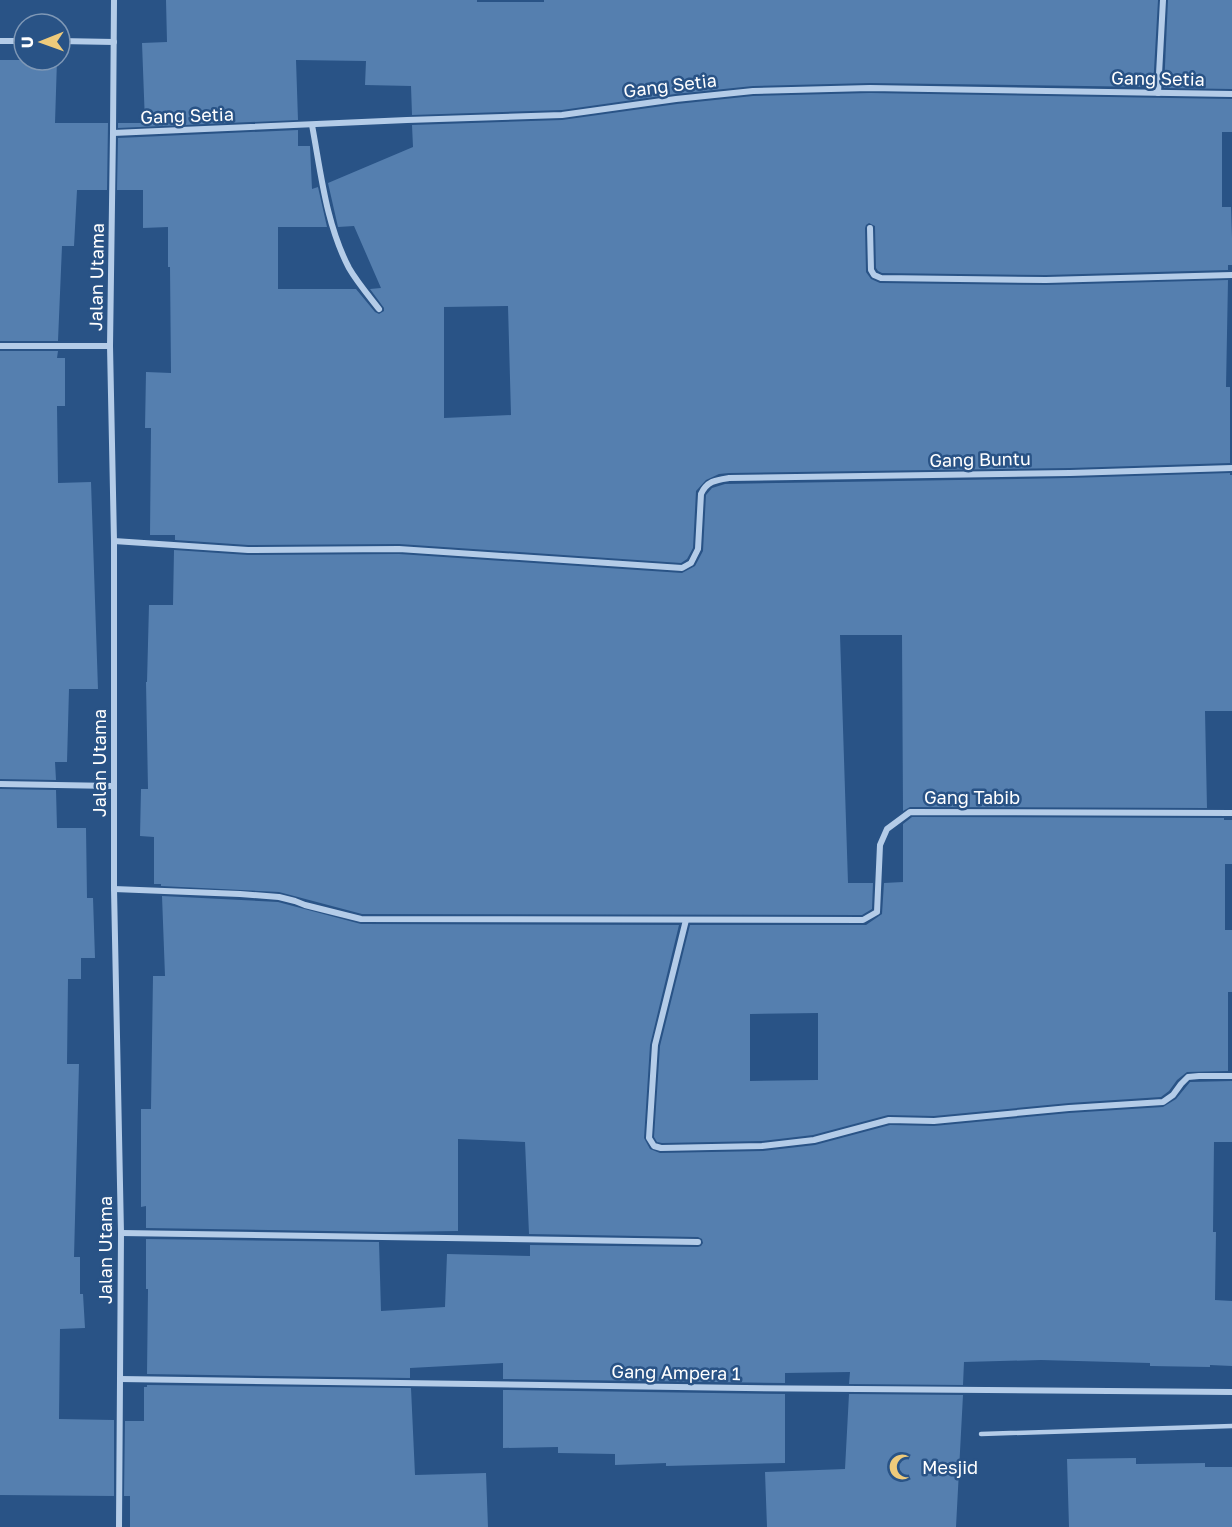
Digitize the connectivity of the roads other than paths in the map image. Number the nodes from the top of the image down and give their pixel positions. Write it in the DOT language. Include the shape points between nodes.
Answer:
graph roads {
  1 [pos="114,0"];
  2 [pos="1163,0"];
  3 [pos="72,41"];
  4 [pos="114,42"];
  5 [pos="1158,93"];
  6 [pos="1232,94"];
  7 [pos="312,125"];
  8 [pos="113,133"];
  9 [pos="870,228"];
  10 [pos="1232,275"];
  11 [pos="379,309"];
  12 [pos="0,346"];
  13 [pos="110,346"];
  14 [pos="1232,468"];
  15 [pos="114,541"];
  16 [pos="0,784"];
  17 [pos="113,786"];
  18 [pos="1232,813"];
  19 [pos="114,889"];
  20 [pos="686,920"];
  21 [pos="1232,1076"];
  22 [pos="121,1233"];
  23 [pos="698,1242"];
  24 [pos="120,1379"];
  25 [pos="1232,1392"];
  26 [pos="1232,1426"];
  27 [pos="981,1434"];
  28 [pos="119,1527"];
  1 -- 4 [label="street, Jalan Utama"];
  2 -- 5 [label="street"];
  3 -- 4 [label="street"];
  4 -- 8 [label="street, Jalan Utama"];
  5 -- 6 [label="street, Gang Setia"];
  5 -- 7 [label="street, Gang Setia" via="870,88 753,91 562,116"];
  7 -- 8 [label="street, Gang Setia"];
  7 -- 11 [label="street" via="339,245 350,270"];
  8 -- 13 [label="street, Jalan Utama"];
  9 -- 10 [label="street" via="871,270 881,278 1046,280"];
  12 -- 13 [label="street"];
  13 -- 15 [label="street, Jalan Utama"];
  14 -- 15 [label="street, Gang Buntu" via="712,481 701,494 698,549 691,563 682,568 399,549 248,550"];
  15 -- 17 [label="street, Jalan Utama"];
  16 -- 17 [label="street"];
  17 -- 19 [label="street, Jalan Utama"];
  18 -- 20 [label="street, Gang Tabib" via="910,812 886,829 880,845 877,912 863,920"];
  19 -- 20 [label="street" via="279,897 361,919"];
  19 -- 22 [label="street, Jalan Utama"];
  20 -- 21 [label="street" via="653,1059 648,1138 661,1148 762,1146 814,1140 889,1120 934,1121 1163,1102 1188,1077"];
  22 -- 23 [label="street"];
  22 -- 24 [label="street, Jalan Utama"];
  24 -- 25 [label="street, Gang Ampera 1"];
  24 -- 28 [label="street, Jalan Utama"];
  26 -- 27 [label="lane"];
}
